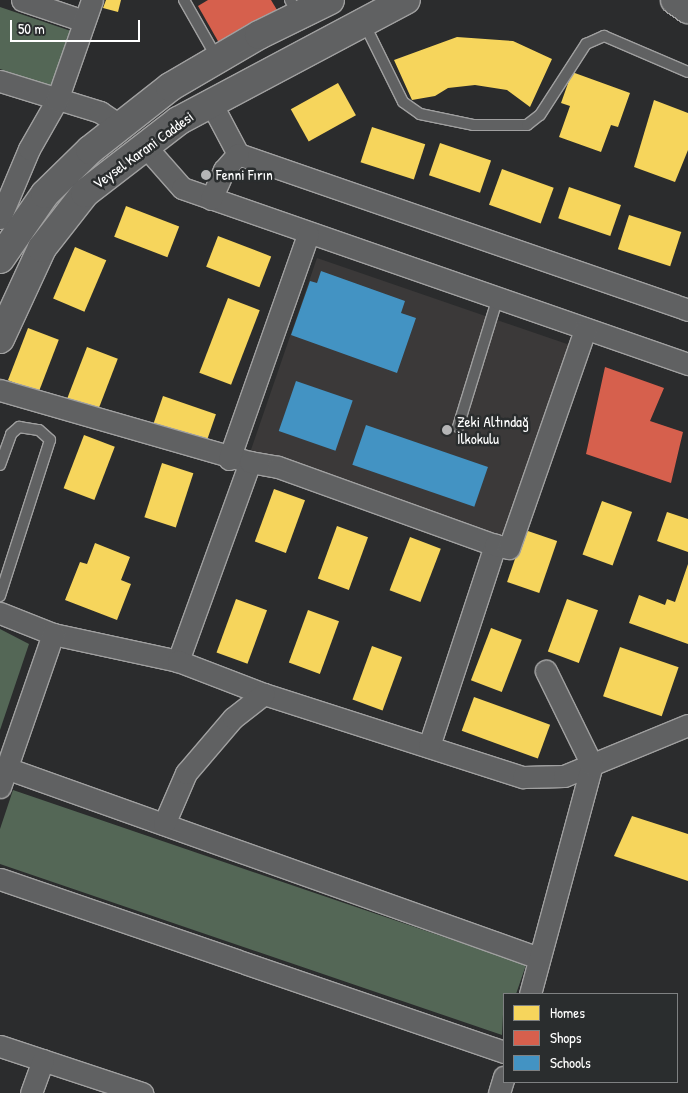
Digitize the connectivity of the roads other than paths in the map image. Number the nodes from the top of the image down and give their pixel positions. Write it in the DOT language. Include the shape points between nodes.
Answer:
graph roads {
  1 [pos="22,0"];
  2 [pos="92,0"];
  3 [pos="184,0"];
  4 [pos="330,0"];
  5 [pos="406,0"];
  6 [pos="676,0"];
  7 [pos="294,8"];
  8 [pos="688,9"];
  9 [pos="84,21"];
  10 [pos="363,21"];
  11 [pos="218,59"];
  12 [pos="688,72"];
  13 [pos="0,81"];
  14 [pos="57,100"];
  15 [pos="211,103"];
  16 [pos="121,126"];
  17 [pos="145,146"];
  18 [pos="238,154"];
  19 [pos="211,199"];
  20 [pos="0,218"];
  21 [pos="308,235"];
  22 [pos="0,259"];
  23 [pos="497,300"];
  24 [pos="688,310"];
  25 [pos="585,330"];
  26 [pos="0,339"];
  27 [pos="688,364"];
  28 [pos="0,390"];
  29 [pos="458,427"];
  30 [pos="229,459"];
  31 [pos="250,462"];
  32 [pos="0,465"];
  33 [pos="495,545"];
  34 [pos="0,596"];
  35 [pos="0,613"];
  36 [pos="53,634"];
  37 [pos="178,661"];
  38 [pos="546,671"];
  39 [pos="264,694"];
  40 [pos="688,725"];
  41 [pos="429,746"];
  42 [pos="592,765"];
  43 [pos="3,778"];
  44 [pos="164,824"];
  45 [pos="0,879"];
  46 [pos="539,958"];
  47 [pos="530,993"];
  48 [pos="0,1046"];
  49 [pos="503,1052"];
  50 [pos="44,1060"];
  51 [pos="503,1080"];
  52 [pos="31,1093"];
  53 [pos="142,1093"];
  54 [pos="499,1093"];
  1 -- 9 [label="street"];
  2 -- 9 [label="street"];
  3 -- 11 [label="lane"];
  4 -- 7 [label="main road, Veysel Karani Caddesi"];
  5 -- 10 [label="main road, Veysel Karani Caddesi"];
  6 -- 8 [label="main road"];
  7 -- 11 [label="main road, Veysel Karani Caddesi"];
  9 -- 14 [label="street"];
  10 -- 12 [label="lane" via="403,102 420,114 473,125 528,125 540,115 586,44 604,36"];
  10 -- 15 [label="main road, Veysel Karani Caddesi"];
  11 -- 16 [label="main road, Veysel Karani Caddesi" via="170,87"];
  13 -- 14 [label="street"];
  14 -- 16 [label="street" via="100,112"];
  14 -- 20 [label="street" via="29,149"];
  15 -- 17 [label="main road, Veysel Karani Caddesi"];
  15 -- 18 [label="street"];
  16 -- 22 [label="main road, Veysel Karani Caddesi" via="45,194"];
  17 -- 19 [label="street" via="182,188"];
  17 -- 26 [label="main road, Veysel Karani Caddesi" via="85,193 42,248"];
  18 -- 19 [label="street" via="224,170"];
  18 -- 24 [label="street"];
  19 -- 21 [label="street"];
  21 -- 23 [label="street"];
  21 -- 30 [label="street"];
  23 -- 25 [label="street"];
  23 -- 29 [label="lane"];
  25 -- 27 [label="street"];
  25 -- 33 [label="street" via="509,548"];
  28 -- 30 [label="street"];
  30 -- 31 [label="street"];
  31 -- 33 [label="street" via="288,470"];
  31 -- 37 [label="street"];
  32 -- 34 [label="lane" via="11,434 19,427 39,430 50,440"];
  33 -- 41 [label="street"];
  35 -- 36 [label="street"];
  36 -- 37 [label="street"];
  36 -- 43 [label="street"];
  37 -- 39 [label="street"];
  38 -- 42 [label="street"];
  39 -- 41 [label="street"];
  39 -- 44 [label="street" via="233,718 186,773"];
  40 -- 42 [label="street"];
  41 -- 42 [label="street" via="523,777 564,776"];
  42 -- 46 [label="street"];
  43 -- 44 [label="street"];
  44 -- 46 [label="street"];
  45 -- 49 [label="street"];
  46 -- 47 [label="street"];
  48 -- 50 [label="street"];
  50 -- 52 [label="street"];
  50 -- 53 [label="street"];
  51 -- 54 [label="street"];
}
